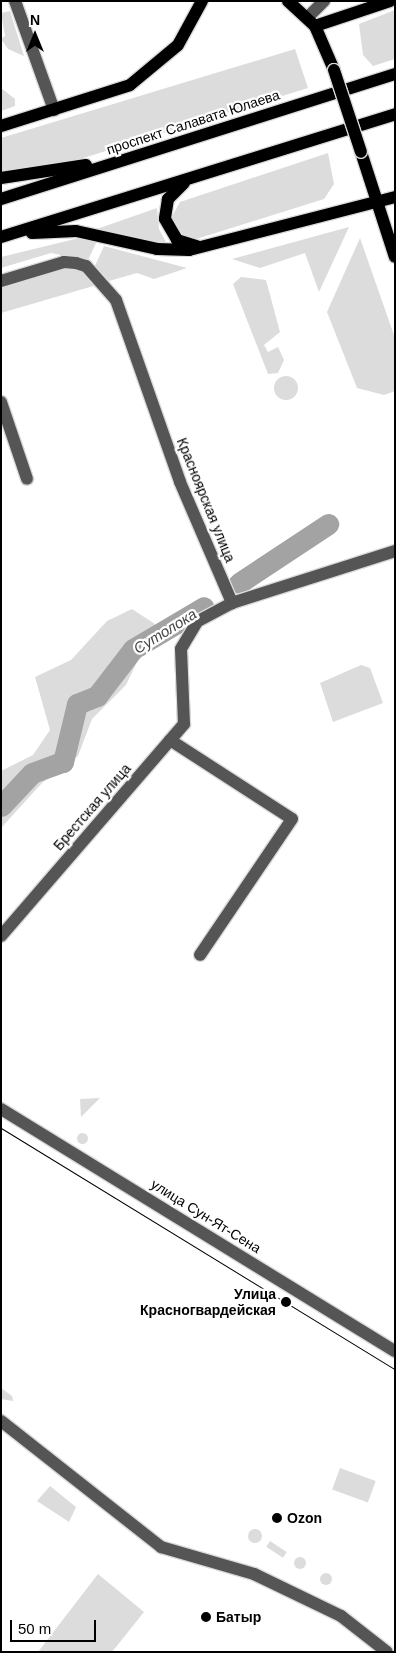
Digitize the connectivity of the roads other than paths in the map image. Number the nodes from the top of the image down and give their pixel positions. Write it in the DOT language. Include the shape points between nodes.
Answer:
graph roads {
  1 [pos="15,1"];
  2 [pos="202,1"];
  3 [pos="288,1"];
  4 [pos="324,1"];
  5 [pos="390,1"];
  6 [pos="311,21"];
  7 [pos="395,74"];
  8 [pos="54,110"];
  9 [pos="395,114"];
  10 [pos="1,126"];
  11 [pos="145,153"];
  12 [pos="1,178"];
  13 [pos="192,178"];
  14 [pos="395,197"];
  15 [pos="1,199"];
  16 [pos="378,202"];
  17 [pos="2,237"];
  18 [pos="205,247"];
  19 [pos="395,257"];
  20 [pos="1,281"];
  21 [pos="1,402"];
  22 [pos="27,479"];
  23 [pos="395,551"];
  24 [pos="232,604"];
  25 [pos="170,740"];
  26 [pos="1,936"];
  27 [pos="200,955"];
  28 [pos="1,1109"];
  29 [pos="395,1351"];
  30 [pos="1,1421"];
  31 [pos="387,1652"];
  1 -- 8 [label="street"];
  2 -- 8 [label="main road" via="178,45 148,73 112,94"];
  3 -- 6 [label="main road"];
  4 -- 6 [label="street"];
  5 -- 6 [label="main road"];
  6 -- 16 [label="main road, bridge" via="334,70"];
  7 -- 11 [label="main road, проспект Салавата Юлаева"];
  8 -- 10 [label="main road"];
  9 -- 13 [label="main road"];
  11 -- 12 [label="main road"];
  11 -- 15 [label="main road, проспект Салавата Юлаева"];
  13 -- 17 [label="main road"];
  13 -- 18 [label="main road" via="168,199 165,219 177,240"];
  14 -- 16 [label="main road"];
  16 -- 18 [label="main road"];
  16 -- 19 [label="main road"];
  17 -- 18 [label="main road" via="76,231 167,250"];
  20 -- 24 [label="street, Красноярская улица" via="64,262 76,263 86,266 116,300 180,482"];
  21 -- 22 [label="street"];
  23 -- 24 [label="street"];
  24 -- 25 [label="street, Брестская улица" via="207,614 187,635 179,665 186,718"];
  25 -- 26 [label="street, Брестская улица"];
  25 -- 27 [label="street" via="292,819"];
  28 -- 29 [label="street, улица Сун-Ят-Сена"];
  30 -- 31 [label="street" via="161,1547 254,1574 341,1616"];
}
